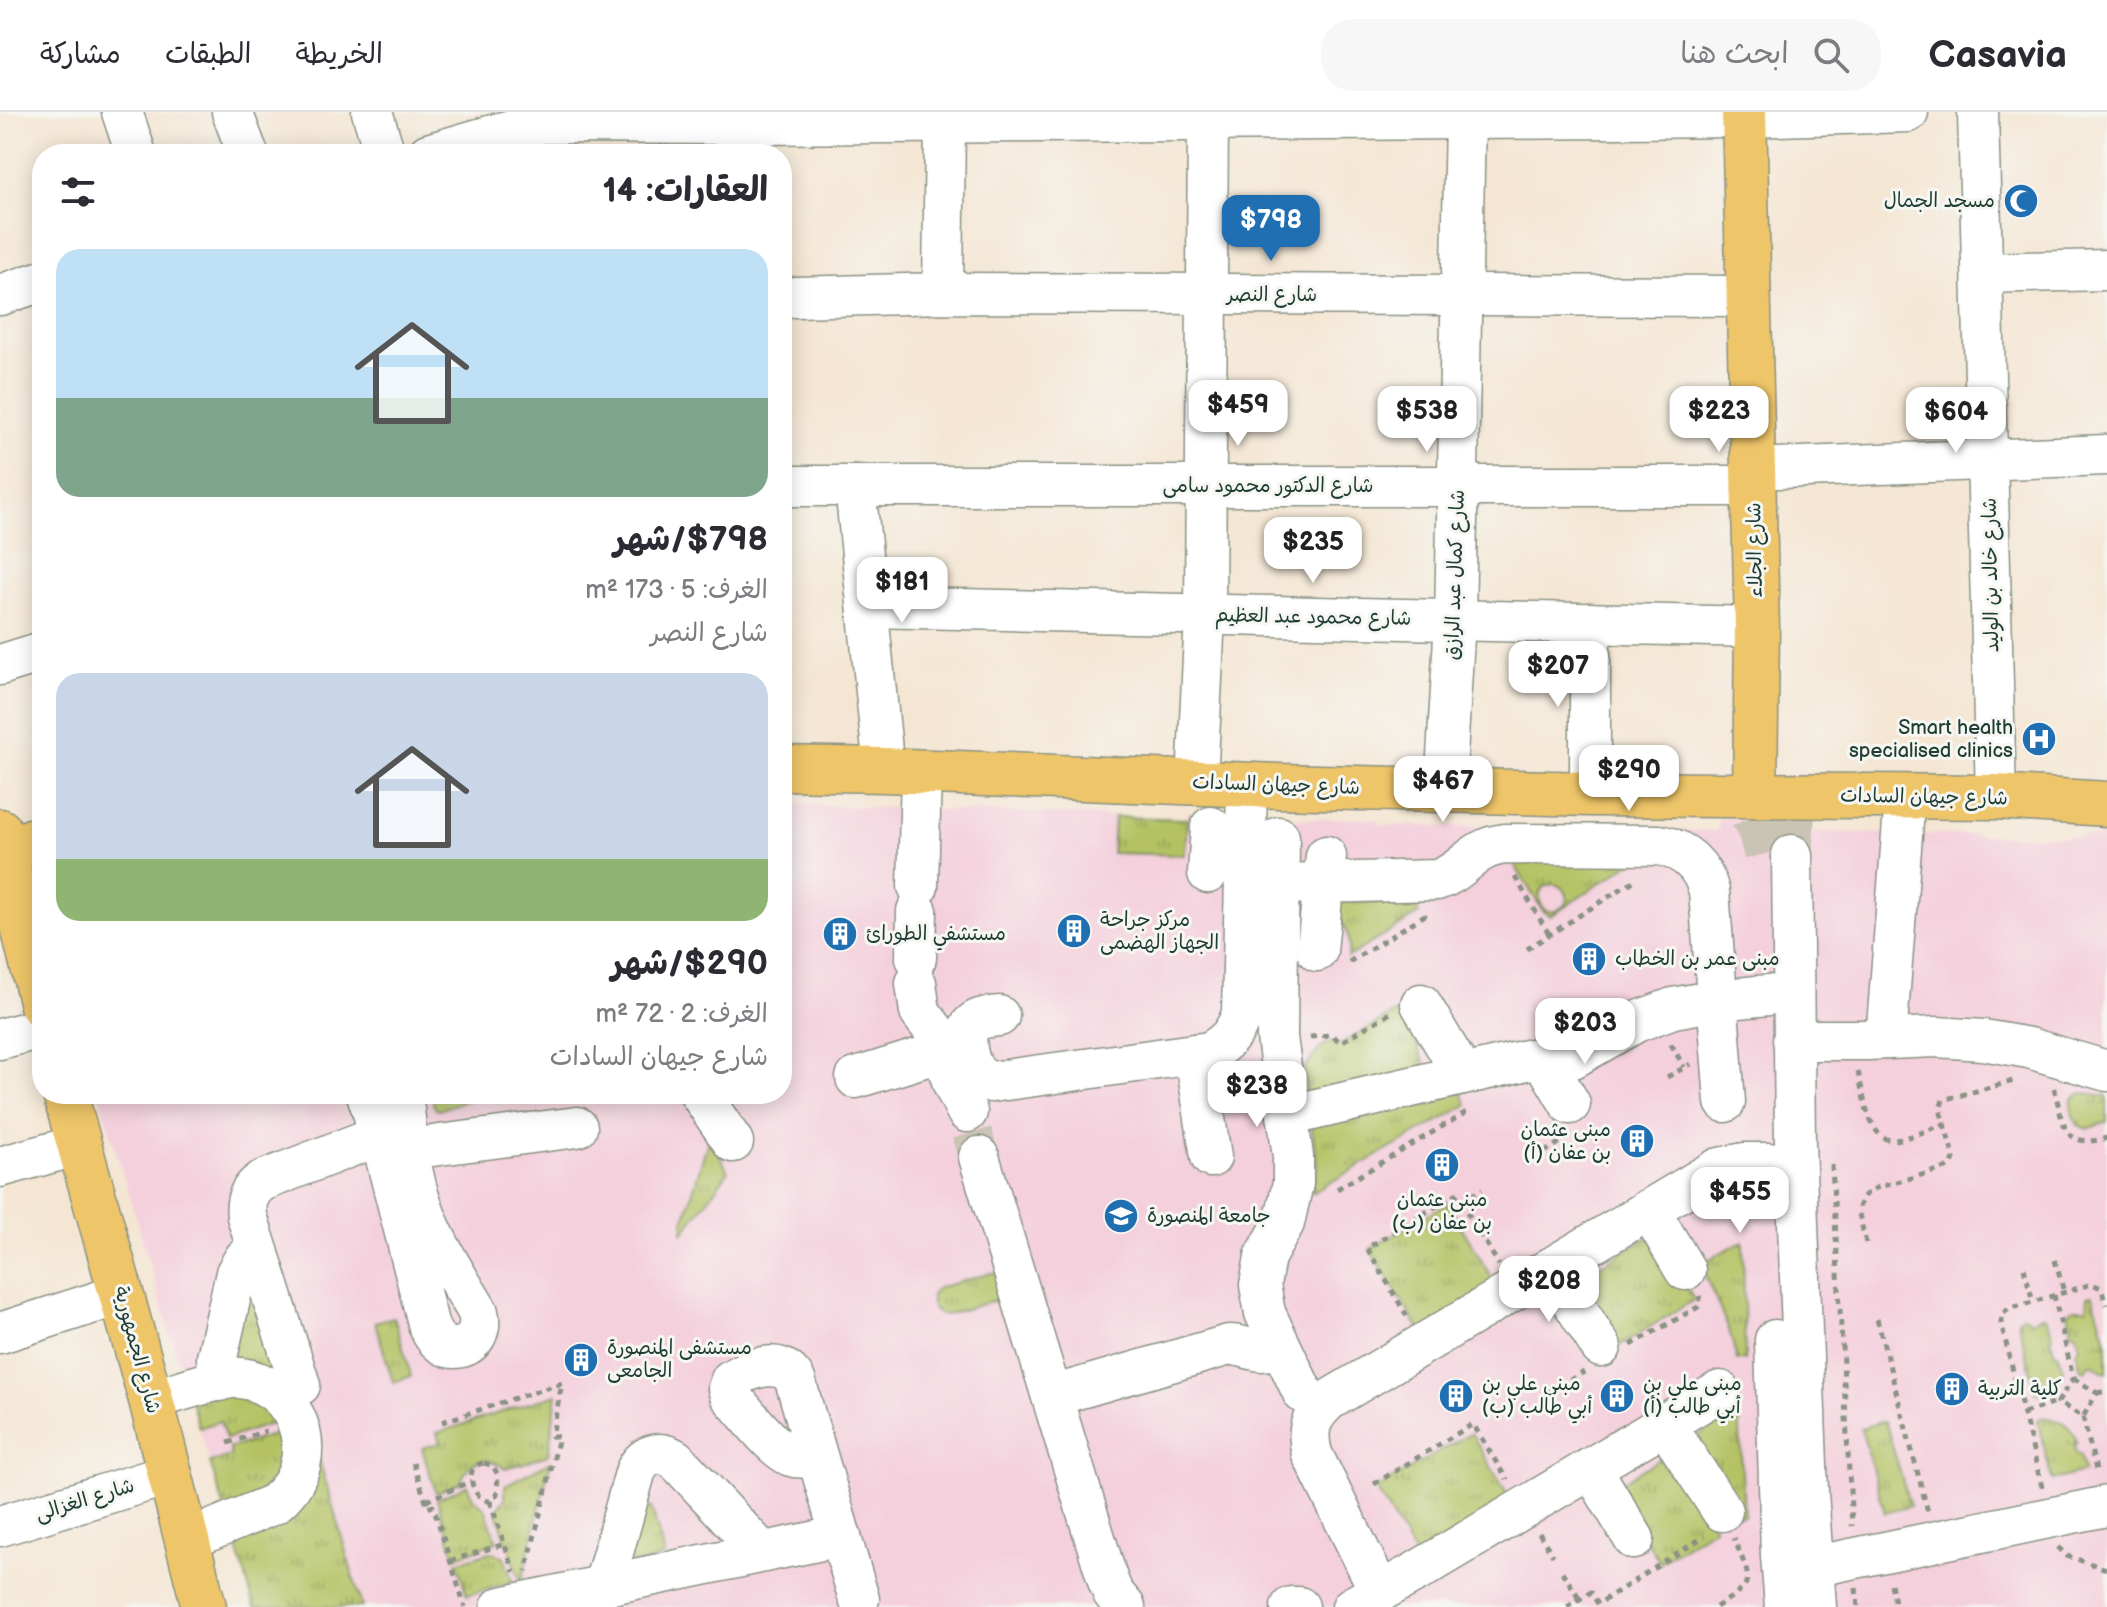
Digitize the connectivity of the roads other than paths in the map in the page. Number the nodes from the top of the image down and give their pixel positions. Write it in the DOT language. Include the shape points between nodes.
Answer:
graph roads {
  1 [pos="122,112"];
  2 [pos="232,112"];
  3 [pos="372,112"];
  4 [pos="1908,112"];
  5 [pos="1978,112"];
  6 [pos="1615,115"];
  7 [pos="1744,115"];
  8 [pos="1208,116"];
  9 [pos="1529,116"];
  10 [pos="572,118"];
  11 [pos="661,118"];
  12 [pos="1465,119"];
  13 [pos="498,122"];
  14 [pos="945,123"];
  15 [pos="133,144"];
  16 [pos="244,144"];
  17 [pos="382,144"];
  18 [pos="450,144"];
  19 [pos="2107,270"];
  20 [pos="1983,273"];
  21 [pos="32,284"];
  22 [pos="943,293"];
  23 [pos="1207,294"];
  24 [pos="0,295"];
  25 [pos="1462,295"];
  26 [pos="1749,296"];
  27 [pos="795,297"];
  28 [pos="2107,455"];
  29 [pos="1988,459"];
  30 [pos="1753,477"];
  31 [pos="792,486"];
  32 [pos="855,486"];
  33 [pos="1206,486"];
  34 [pos="1458,486"];
  35 [pos="868,607"];
  36 [pos="1205,615"];
  37 [pos="1455,620"];
  38 [pos="1590,623"];
  39 [pos="1757,627"];
  40 [pos="32,655"];
  41 [pos="0,665"];
  42 [pos="792,768"];
  43 [pos="902,771"];
  44 [pos="1445,790"];
  45 [pos="1590,794"];
  46 [pos="1905,797"];
  47 [pos="1996,797"];
  48 [pos="1745,803"];
  49 [pos="2107,804"];
  50 [pos="1239,805"];
  51 [pos="12,843"];
  52 [pos="1778,856"];
  53 [pos="1325,870"];
  54 [pos="1208,873"];
  55 [pos="1278,884"];
  56 [pos="1780,932"];
  57 [pos="32,951"];
  58 [pos="1317,951"];
  59 [pos="1768,995"];
  60 [pos="1718,1000"];
  61 [pos="1421,1004"];
  62 [pos="999,1016"];
  63 [pos="32,1031"];
  64 [pos="0,1039"];
  65 [pos="1793,1040"];
  66 [pos="1868,1040"];
  67 [pos="943,1051"];
  68 [pos="1195,1054"];
  69 [pos="1544,1060"];
  70 [pos="2107,1071"];
  71 [pos="1474,1073"];
  72 [pos="856,1078"];
  73 [pos="1781,1094"];
  74 [pos="1725,1102"];
  75 [pos="68,1104"];
  76 [pos="382,1104"];
  77 [pos="707,1104"];
  78 [pos="1570,1104"];
  79 [pos="1287,1116"];
  80 [pos="975,1120"];
  81 [pos="577,1127"];
  82 [pos="395,1142"];
  83 [pos="733,1142"];
  84 [pos="79,1145"];
  85 [pos="1211,1157"];
  86 [pos="1770,1163"];
  87 [pos="0,1167"];
  88 [pos="1649,1209"];
  89 [pos="258,1251"];
  90 [pos="1551,1268"];
  91 [pos="1685,1270"];
  92 [pos="122,1294"];
  93 [pos="0,1333"];
  94 [pos="1281,1347"];
  95 [pos="1603,1357"];
  96 [pos="219,1381"];
  97 [pos="300,1385"];
  98 [pos="1720,1391"];
  99 [pos="1303,1393"];
  100 [pos="1052,1396"];
  101 [pos="151,1400"];
  102 [pos="1665,1424"];
  103 [pos="817,1455"];
  104 [pos="1591,1468"];
  105 [pos="171,1474"];
  106 [pos="1793,1492"];
  107 [pos="2106,1506"];
  108 [pos="1722,1511"];
  109 [pos="0,1526"];
  110 [pos="841,1536"];
  111 [pos="1634,1539"];
  112 [pos="188,1540"];
  113 [pos="762,1552"];
  114 [pos="1812,1567"];
  115 [pos="604,1585"];
  116 [pos="859,1599"];
  117 [pos="515,1600"];
  118 [pos="1366,1600"];
  119 [pos="204,1607"];
  120 [pos="1125,1607"];
  121 [pos="1291,1607"];
  122 [pos="1299,1607"];
  123 [pos="1785,1607"];
  124 [pos="1816,1607"];
  1 -- 15 [label="street"];
  2 -- 16 [label="street"];
  3 -- 17 [label="street"];
  4 -- 7 [label="street"];
  5 -- 20 [label="street, شارع خالد بن الوليد"];
  6 -- 7 [label="street"];
  6 -- 9 [label="street"];
  7 -- 26 [label="main road, شارع الجلاء"];
  8 -- 12 [label="street"];
  8 -- 14 [label="street"];
  8 -- 23 [label="street"];
  9 -- 12 [label="street"];
  10 -- 11 [label="street"];
  10 -- 13 [label="street"];
  11 -- 14 [label="street"];
  12 -- 25 [label="street, شارع كمال عبد الرازق"];
  13 -- 18 [label="street"];
  14 -- 22 [label="street"];
  19 -- 20 [label="street"];
  20 -- 29 [label="street, شارع خالد بن الوليد"];
  21 -- 24 [label="street"];
  22 -- 23 [label="street, شارع النصر"];
  22 -- 27 [label="street, شارع النصر"];
  23 -- 25 [label="street, شارع النصر"];
  23 -- 33 [label="street"];
  25 -- 26 [label="street, شارع النصر"];
  25 -- 34 [label="street, شارع كمال عبد الرازق"];
  26 -- 30 [label="main road, شارع الجلاء"];
  28 -- 29 [label="street, شارع الدكتور محمود سامى"];
  29 -- 30 [label="street, شارع الدكتور محمود سامى"];
  29 -- 47 [label="street, شارع خالد بن الوليد"];
  30 -- 34 [label="street, شارع الدكتور محمود سامى"];
  30 -- 39 [label="main road, شارع الجلاء"];
  31 -- 32 [label="street, شارع الدكتور محمود سامى"];
  32 -- 33 [label="street, شارع الدكتور محمود سامى"];
  32 -- 35 [label="street"];
  33 -- 34 [label="street, شارع الدكتور محمود سامى"];
  33 -- 36 [label="street"];
  34 -- 37 [label="street, شارع كمال عبد الرازق"];
  35 -- 36 [label="street, شارع محمود عبد العظيم"];
  35 -- 43 [label="street"];
  36 -- 37 [label="street, شارع محمود عبد العظيم"];
  36 -- 50 [label="street"];
  37 -- 38 [label="street, شارع محمود عبد العظيم"];
  37 -- 44 [label="street, شارع كمال عبد الرازق"];
  38 -- 39 [label="street, شارع محمود عبد العظيم"];
  38 -- 45 [label="street"];
  39 -- 48 [label="main road, شارع الجلاء"];
  40 -- 41 [label="street"];
  42 -- 43 [label="main road, شارع جيهان السادات"];
  43 -- 50 [label="main road, شارع جيهان السادات"];
  43 -- 67 [label="street" via="918,898 920,1012"];
  44 -- 45 [label="main road, شارع جيهان السادات"];
  44 -- 50 [label="main road, شارع جيهان السادات"];
  45 -- 48 [label="main road, شارع جيهان السادات"];
  46 -- 47 [label="main road, شارع جيهان السادات"];
  46 -- 48 [label="main road, شارع جيهان السادات" via="1806,806"];
  46 -- 66 [label="street"];
  47 -- 49 [label="main road, شارع جيهان السادات"];
  50 -- 54 [label="street"];
  50 -- 55 [label="street"];
  50 -- 68 [label="street" via="1242,1013 1221,1046"];
  51 -- 57 [label="main road"];
  52 -- 56 [label="street"];
  53 -- 55 [label="street"];
  53 -- 58 [label="street"];
  53 -- 60 [label="street" via="1430,881 1497,845 1659,845 1680,851 1707,881"];
  55 -- 79 [label="street" via="1277,1037"];
  56 -- 59 [label="street"];
  56 -- 65 [label="street"];
  59 -- 60 [label="street"];
  59 -- 73 [label="street"];
  60 -- 69 [label="street" via="1654,1014 1573,1058"];
  60 -- 74 [label="street"];
  61 -- 71 [label="street"];
  62 -- 80 [label="street" via="979,1019 967,1030"];
  63 -- 64 [label="street"];
  65 -- 66 [label="street"];
  65 -- 73 [label="street"];
  66 -- 70 [label="street" via="1959,1037 2006,1043"];
  67 -- 72 [label="street"];
  67 -- 80 [label="street" via="953,1084"];
  68 -- 80 [label="street" via="991,1082"];
  68 -- 85 [label="street"];
  69 -- 71 [label="street"];
  69 -- 78 [label="street"];
  71 -- 79 [label="street"];
  73 -- 86 [label="street"];
  73 -- 106 [label="street"];
  75 -- 84 [label="main road, شارع الجمهورية"];
  76 -- 82 [label="street"];
  77 -- 83 [label="street"];
  79 -- 94 [label="street" via="1291,1197 1265,1257 1260,1285 1265,1313"];
  80 -- 100 [label="street"];
  81 -- 82 [label="street"];
  82 -- 89 [label="street" via="255,1185 246,1208"];
  84 -- 87 [label="street"];
  84 -- 92 [label="main road, شارع الجمهورية"];
  86 -- 88 [label="street" via="1719,1168"];
  86 -- 106 [label="street"];
  88 -- 90 [label="street"];
  88 -- 91 [label="street"];
  89 -- 96 [label="street" via="244,1259 236,1273 217,1358"];
  89 -- 97 [label="street"];
  90 -- 95 [label="street"];
  90 -- 118 [label="street" via="1317,1410 1309,1439 1312,1454"];
  92 -- 93 [label="street"];
  92 -- 101 [label="main road, شارع الجمهورية"];
  94 -- 99 [label="street"];
  94 -- 100 [label="street" via="1261,1352 1229,1345"];
  96 -- 101 [label="street"];
  96 -- 112 [label="street" via="230,1377 259,1382 283,1398 300,1429 300,1467 274,1504"];
  98 -- 102 [label="street"];
  100 -- 120 [label="street" via="1108,1581"];
  101 -- 105 [label="main road, شارع الجمهورية"];
  102 -- 104 [label="street"];
  102 -- 108 [label="street"];
  103 -- 110 [label="street"];
  104 -- 111 [label="street"];
  104 -- 118 [label="street"];
  105 -- 109 [label="street, شارع الغزالى"];
  105 -- 112 [label="main road, شارع الجمهورية"];
  106 -- 114 [label="street"];
  106 -- 123 [label="street"];
  107 -- 114 [label="street"];
  110 -- 113 [label="street"];
  110 -- 116 [label="street"];
  112 -- 119 [label="main road, شارع الجمهورية"];
  113 -- 115 [label="street"];
  113 -- 115 [label="street" via="675,1459 659,1453 638,1465"];
  114 -- 124 [label="street"];
  115 -- 117 [label="street"];
  121 -- 122 [label="street"];
}
